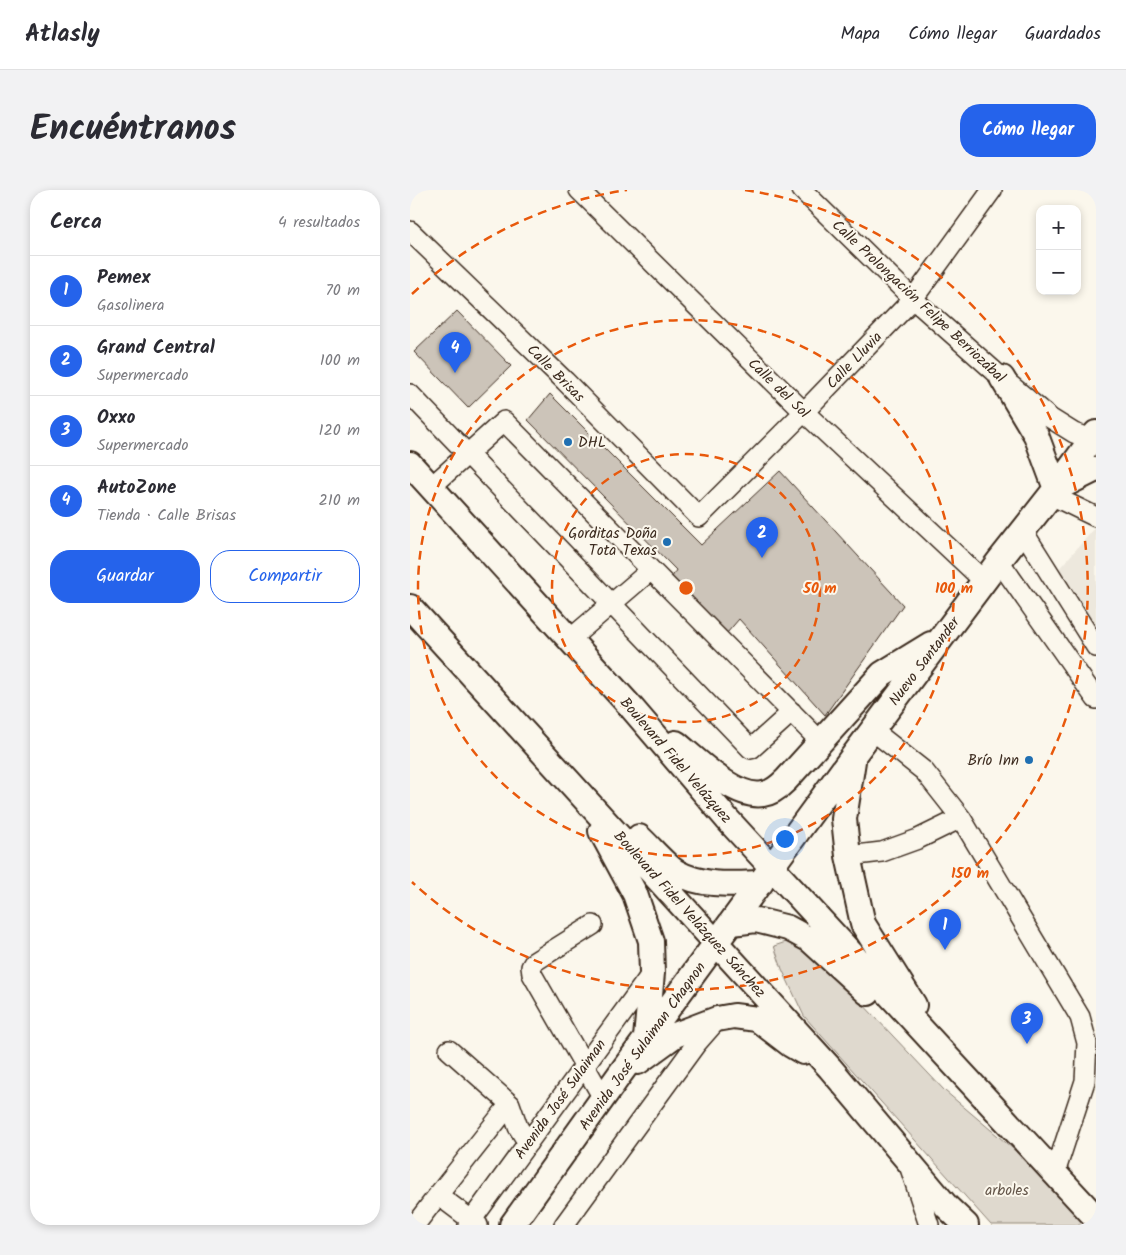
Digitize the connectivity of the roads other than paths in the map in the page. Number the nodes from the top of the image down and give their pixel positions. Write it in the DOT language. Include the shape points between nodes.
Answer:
graph roads {
  1 [pos="579,190"];
  2 [pos="802,190"];
  3 [pos="992,190"];
  4 [pos="410,231"];
  5 [pos="913,299"];
  6 [pos="1002,378"];
  7 [pos="410,394"];
  8 [pos="804,412"];
  9 [pos="1094,437"];
  10 [pos="467,453"];
  11 [pos="410,464"];
  12 [pos="1096,469"];
  13 [pos="431,487"];
  14 [pos="1053,492"];
  15 [pos="699,517"];
  16 [pos="1096,517"];
  17 [pos="1023,530"];
  18 [pos="999,561"];
  19 [pos="651,570"];
  20 [pos="984,581"];
  21 [pos="611,603"];
  22 [pos="410,607"];
  23 [pos="943,636"];
  24 [pos="569,640"];
  25 [pos="1096,647"];
  26 [pos="1096,699"];
  27 [pos="631,707"];
  28 [pos="792,712"];
  29 [pos="872,730"];
  30 [pos="822,742"];
  31 [pos="853,756"];
  32 [pos="578,790"];
  33 [pos="961,818"];
  34 [pos="848,856"];
  35 [pos="767,875"];
  36 [pos="732,923"];
  37 [pos="593,925"];
  38 [pos="717,944"];
  39 [pos="652,973"];
  40 [pos="717,1019"];
  41 [pos="646,1040"];
  42 [pos="449,1050"];
  43 [pos="944,1053"];
  44 [pos="584,1067"];
  45 [pos="830,1068"];
  46 [pos="620,1074"];
  47 [pos="602,1098"];
  48 [pos="510,1104"];
  49 [pos="528,1143"];
  50 [pos="908,1160"];
  51 [pos="1055,1173"];
  52 [pos="438,1195"];
  53 [pos="1096,1218"];
  54 [pos="472,1223"];
  55 [pos="415,1225"];
  56 [pos="512,1225"];
  57 [pos="564,1225"];
  58 [pos="929,1225"];
  59 [pos="966,1225"];
  1 -- 8 [label="street, Calle del Sol"];
  2 -- 5 [label="street, Calle Prolongación Felipe Berriozábal"];
  3 -- 5 [label="street, Calle Lluvia"];
  4 -- 15 [label="street, Calle Brisas"];
  5 -- 6 [label="street, Calle Prolongación Felipe Berriozábal"];
  5 -- 8 [label="street, Calle Lluvia"];
  6 -- 9 [label="street, Calle Prolongación Felipe Berriozábal" via="1050,418 1074,433"];
  6 -- 14 [label="main road" via="1036,435"];
  7 -- 10 [label="street"];
  8 -- 15 [label="street, Calle Lluvia"];
  8 -- 20 [label="street, Calle del Sol"];
  9 -- 14 [label="main road, Nuevo Santander"];
  10 -- 13 [label="street"];
  10 -- 19 [label="street" via="504,420"];
  10 -- 21 [label="street"];
  11 -- 13 [label="main road, Boulevard Fidel Velázquez"];
  12 -- 14 [label="main road"];
  13 -- 24 [label="main road, Boulevard Fidel Velázquez"];
  14 -- 16 [label="street"];
  14 -- 17 [label="main road, Nuevo Santander"];
  17 -- 18 [label="main road, Nuevo Santander"];
  17 -- 25 [label="street"];
  18 -- 20 [label="main road, Nuevo Santander"];
  18 -- 26 [label="street"];
  19 -- 21 [label="street"];
  19 -- 28 [label="street"];
  20 -- 23 [label="main road, Nuevo Santander"];
  21 -- 24 [label="street"];
  21 -- 28 [label="street" via="750,749"];
  22 -- 32 [label="main road, Boulevard Fidel Velázquez Sánchez"];
  23 -- 29 [label="main road, Nuevo Santander"];
  23 -- 30 [label="main road" via="882,674"];
  24 -- 27 [label="main road, Boulevard Fidel Velázquez"];
  27 -- 30 [label="main road" via="730,786 746,794 763,794 776,788"];
  27 -- 35 [label="main road, Boulevard Fidel Velázquez" via="727,819"];
  28 -- 30 [label="street"];
  29 -- 31 [label="main road, Nuevo Santander"];
  29 -- 33 [label="street" via="924,771"];
  31 -- 34 [label="main road" via="844,819"];
  31 -- 35 [label="main road, Nuevo Santander"];
  32 -- 35 [label="main road" via="633,832 676,872 717,885"];
  32 -- 38 [label="main road, Boulevard Fidel Velázquez Sánchez"];
  32 -- 39 [label="main road" via="635,894 650,941"];
  33 -- 34 [label="street" via="882,852"];
  33 -- 51 [label="street" via="1080,1017 1087,1044 1085,1081"];
  34 -- 43 [label="main road" via="863,924"];
  35 -- 36 [label="main road, Avenida José Sulaiman Chagnon"];
  35 -- 43 [label="main road, Boulevard Fidel Velázquez"];
  36 -- 38 [label="main road, Avenida José Sulaiman Chagnon"];
  36 -- 43 [label="main road" via="756,920 788,928 810,940 888,1012"];
  37 -- 44 [label="street" via="531,967"];
  38 -- 41 [label="main road, Avenida José Sulaiman Chagnon"];
  38 -- 45 [label="main road, Boulevard Fidel Velázquez Sánchez"];
  39 -- 41 [label="main road"];
  39 -- 44 [label="street, Avenida José Sulaiman"];
  40 -- 45 [label="main road" via="734,1016 757,1018 791,1045"];
  40 -- 46 [label="main road" via="676,1035"];
  40 -- 57 [label="street"];
  41 -- 46 [label="main road, Avenida José Sulaiman Chagnon"];
  42 -- 48 [label="street"];
  43 -- 51 [label="main road"];
  44 -- 47 [label="street"];
  44 -- 49 [label="street, Avenida José Sulaiman"];
  45 -- 50 [label="main road, Boulevard Fidel Velázquez Sánchez"];
  46 -- 47 [label="main road, Avenida José Sulaiman Chagnon"];
  47 -- 56 [label="main road, Avenida José Sulaiman Chagnon"];
  48 -- 49 [label="street"];
  48 -- 52 [label="street"];
  49 -- 54 [label="street, Avenida José Sulaiman"];
  50 -- 58 [label="street"];
  50 -- 59 [label="main road, Boulevard Fidel Velázquez Sánchez"];
  51 -- 53 [label="main road"];
  52 -- 54 [label="street"];
  52 -- 55 [label="street"];
}
